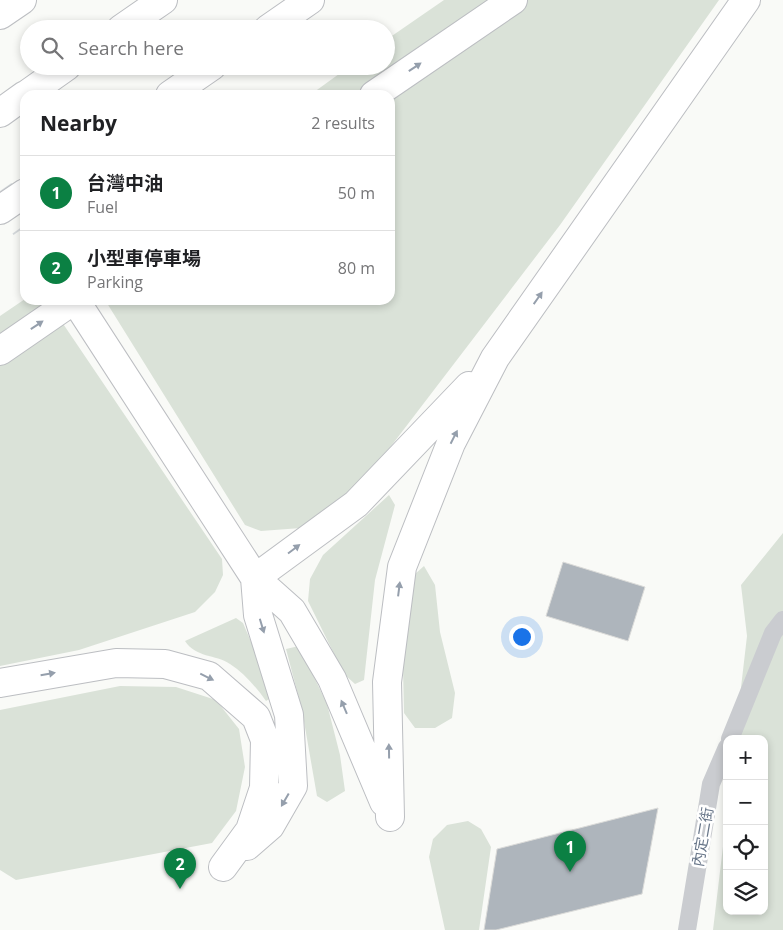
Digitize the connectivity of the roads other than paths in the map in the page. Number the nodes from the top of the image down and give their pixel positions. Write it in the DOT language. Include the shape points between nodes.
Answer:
graph roads {
  1 [pos="22,0"];
  2 [pos="163,0"];
  3 [pos="310,0"];
  4 [pos="514,0"];
  5 [pos="746,0"];
  6 [pos="0,15"];
  7 [pos="134,20"];
  8 [pos="281,20"];
  9 [pos="54,75"];
  10 [pos="199,75"];
  11 [pos="32,90"];
  12 [pos="177,90"];
  13 [pos="381,90"];
  14 [pos="20,99"];
  15 [pos="0,113"];
  16 [pos="20,196"];
  17 [pos="0,210"];
  18 [pos="67,305"];
  19 [pos="77,305"];
  20 [pos="0,351"];
  21 [pos="495,358"];
  22 [pos="255,578"];
  23 [pos="783,620"];
  24 [pos="0,683"];
  25 [pos="732,735"];
  26 [pos="723,757"];
  27 [pos="687,930"];
  1 -- 6 [label="highway"];
  2 -- 7 [label="highway"];
  3 -- 8 [label="highway"];
  13 -- 4 [label="highway, one-way"];
  21 -- 5 [label="highway, one-way"];
  9 -- 11 [label="highway"];
  10 -- 12 [label="highway"];
  14 -- 15 [label="highway"];
  16 -- 17 [label="highway"];
  20 -- 18 [label="highway, one-way"];
  19 -- 22 [label="highway"];
  22 -- 21 [label="highway, one-way" via="356,504"];
  21 -- 22 [label="highway" via="451,443 402,567 387,682 390,817 332,680 292,611"];
  22 -- 24 [label="highway" via="258,615 289,715 293,786 270,826 223,867 253,822 264,788 265,740 256,717 209,676 165,664 116,663"];
  23 -- 25 [label="lane" via="773,632"];
  26 -- 27 [label="lane, 內定二街" via="712,784"];
}
